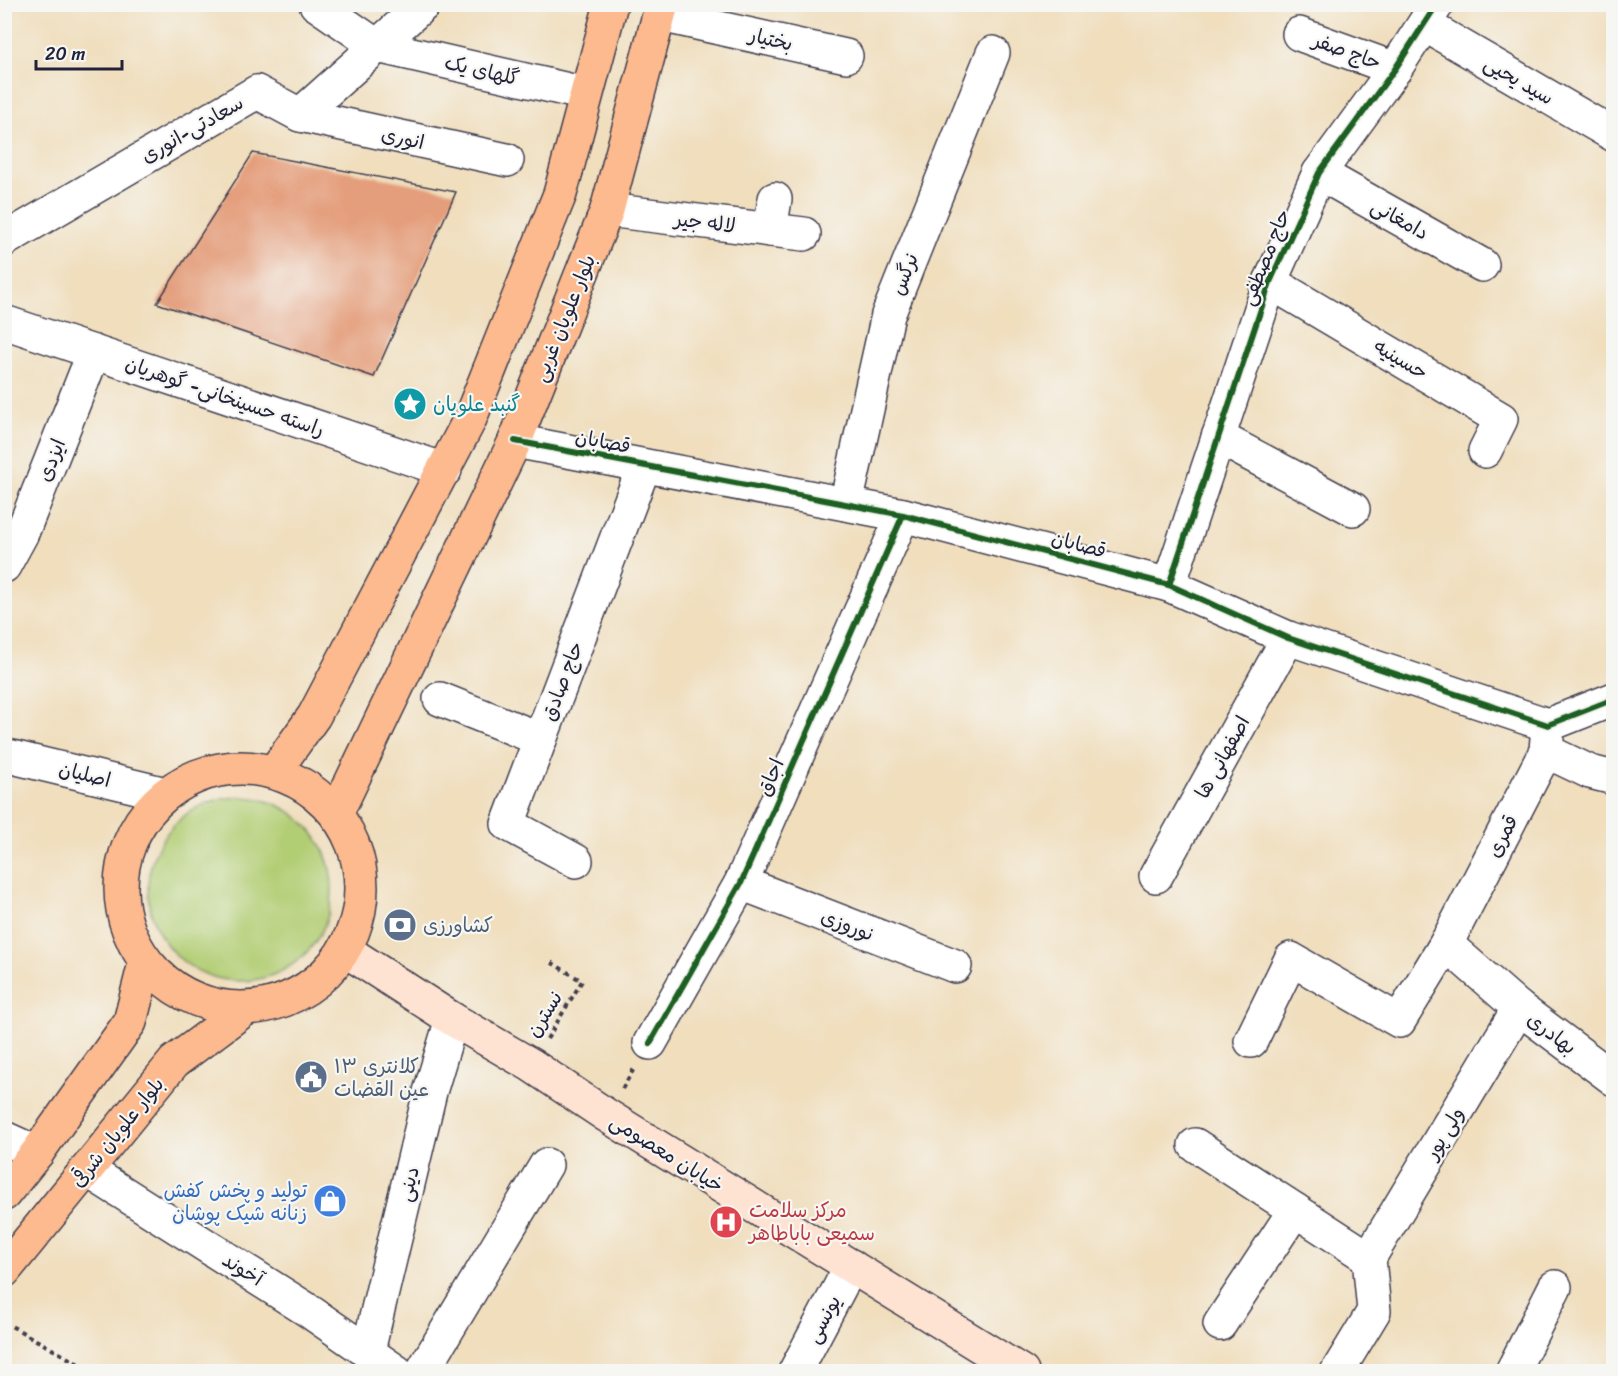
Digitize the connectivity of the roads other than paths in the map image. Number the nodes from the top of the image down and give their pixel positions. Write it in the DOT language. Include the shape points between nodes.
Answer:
graph roads {
  1 [pos="316,4"];
  2 [pos="424,4"];
  3 [pos="611,4"];
  4 [pos="661,10"];
  5 [pos="1431,15"];
  6 [pos="1299,34"];
  7 [pos="377,46"];
  8 [pos="993,53"];
  9 [pos="846,56"];
  10 [pos="1395,69"];
  11 [pos="586,94"];
  12 [pos="300,116"];
  13 [pos="1614,135"];
  14 [pos="507,160"];
  15 [pos="1319,173"];
  16 [pos="553,210"];
  17 [pos="604,217"];
  18 [pos="804,234"];
  19 [pos="4,240"];
  20 [pos="1482,265"];
  21 [pos="1270,282"];
  22 [pos="4,322"];
  23 [pos="94,352"];
  24 [pos="1218,437"];
  25 [pos="515,441"];
  26 [pos="1485,451"];
  27 [pos="644,466"];
  28 [pos="445,470"];
  29 [pos="846,504"];
  30 [pos="1353,509"];
  31 [pos="903,515"];
  32 [pos="4,566"];
  33 [pos="1168,585"];
  34 [pos="1288,638"];
  35 [pos="440,699"];
  36 [pos="1614,699"];
  37 [pos="1547,738"];
  38 [pos="540,739"];
  39 [pos="4,755"];
  40 [pos="274,772"];
  41 [pos="1614,778"];
  42 [pos="166,794"];
  43 [pos="336,814"];
  44 [pos="576,861"];
  45 [pos="1156,876"];
  46 [pos="741,883"];
  47 [pos="1446,944"];
  48 [pos="345,950"];
  49 [pos="145,963"];
  50 [pos="955,966"];
  51 [pos="1519,1008"];
  52 [pos="245,1009"];
  53 [pos="452,1019"];
  54 [pos="1251,1041"];
  55 [pos="650,1043"];
  56 [pos="1614,1079"];
  57 [pos="4,1138"];
  58 [pos="1195,1145"];
  59 [pos="37,1153"];
  60 [pos="546,1165"];
  61 [pos="87,1170"];
  62 [pos="4,1194"];
  63 [pos="1295,1210"];
  64 [pos="1369,1258"];
  65 [pos="851,1266"];
  66 [pos="4,1271"];
  67 [pos="1555,1287"];
  68 [pos="1220,1324"];
  69 [pos="368,1351"];
  70 [pos="1013,1369"];
  71 [pos="397,1371"];
  72 [pos="422,1371"];
  73 [pos="795,1371"];
  74 [pos="1337,1371"];
  75 [pos="1512,1371"];
  1 -- 7 [label="street"];
  2 -- 7 [label="street"];
  3 -- 11 [label="main road"];
  4 -- 9 [label="street, بختیار"];
  4 -- 17 [label="main road, بلوار علویان غربی"];
  5 -- 10 [label="street, حاج مصطفی"];
  5 -- 13 [label="street, سید یحیی"];
  6 -- 10 [label="street, حاج صفر"];
  7 -- 11 [label="street, گلهای یک"];
  7 -- 12 [label="street"];
  8 -- 29 [label="street, نرگس" via="888,315"];
  10 -- 15 [label="street, حاج مصطفی"];
  11 -- 16 [label="main road"];
  12 -- 14 [label="street, انوری"];
  12 -- 19 [label="street, سعادتی-انوری" via="256,92"];
  15 -- 20 [label="street, دامغانی"];
  15 -- 21 [label="street, حاج مصطفی"];
  16 -- 17 [label="main road"];
  16 -- 28 [label="main road" via="469,421"];
  17 -- 18 [label="street, لاله جیر" via="772,215"];
  17 -- 25 [label="main road, بلوار علویان غربی"];
  21 -- 24 [label="street, حاج مصطفی"];
  21 -- 26 [label="street, حسینیه" via="1501,419"];
  22 -- 23 [label="street, راسته حسینخانی- گوهریان"];
  23 -- 28 [label="street, راسته حسینخانی- گوهریان"];
  23 -- 32 [label="street, ایزدی" via="22,533"];
  24 -- 30 [label="street"];
  24 -- 33 [label="street, حاج مصطفی"];
  25 -- 27 [label="street, قصابان"];
  25 -- 43 [label="main road, بلوار علویان غربی"];
  27 -- 29 [label="street, قصابان"];
  27 -- 38 [label="street, حاج صادق"];
  28 -- 40 [label="main road" via="314,716"];
  29 -- 31 [label="street, قصابان"];
  31 -- 33 [label="street, قصابان"];
  31 -- 46 [label="street, اجاق"];
  33 -- 34 [label="street, قصابان"];
  34 -- 37 [label="street, قصابان"];
  34 -- 45 [label="street, اصفهانی ها"];
  35 -- 38 [label="street"];
  36 -- 37 [label="street"];
  37 -- 41 [label="street, قصابان" via="1590,771"];
  37 -- 47 [label="street, قمری"];
  38 -- 44 [label="street, حاج صادق" via="508,824"];
  39 -- 42 [label="street, اصلیان"];
  40 -- 42 [label="main road" via="237,768 209,773"];
  40 -- 43 [label="main road" via="308,788"];
  42 -- 49 [label="main road" via="141,821 124,856 120,893 127,930"];
  43 -- 48 [label="main road" via="354,847 361,884 357,921"];
  46 -- 50 [label="street, نوروزی"];
  46 -- 55 [label="street, اجاق"];
  47 -- 51 [label="street, بهادری"];
  47 -- 54 [label="street, قمری" via="1399,1021 1291,959"];
  48 -- 52 [label="main road" via="315,983 282,1001"];
  48 -- 53 [label="main road, خیابان معصومی"];
  49 -- 52 [label="main road" via="173,989 207,1005"];
  49 -- 59 [label="main road" via="130,1022"];
  51 -- 56 [label="street, بهادری"];
  51 -- 64 [label="street, ولی پور"];
  52 -- 61 [label="main road, بلوار علویان شرقی" via="174,1062"];
  53 -- 65 [label="main road, خیابان معصومی"];
  53 -- 69 [label="street, دینی" via="430,1092"];
  57 -- 59 [label="street"];
  58 -- 63 [label="street"];
  59 -- 62 [label="main road"];
  60 -- 72 [label="street"];
  61 -- 66 [label="main road, بلوار علویان شرقی"];
  61 -- 69 [label="street, آخوند"];
  63 -- 64 [label="street"];
  63 -- 68 [label="street"];
  64 -- 74 [label="street" via="1374,1311"];
  65 -- 70 [label="main road, خیابان معصومی"];
  65 -- 73 [label="street, یونسی"];
  67 -- 75 [label="street"];
  69 -- 71 [label="street, آخوند"];
}
